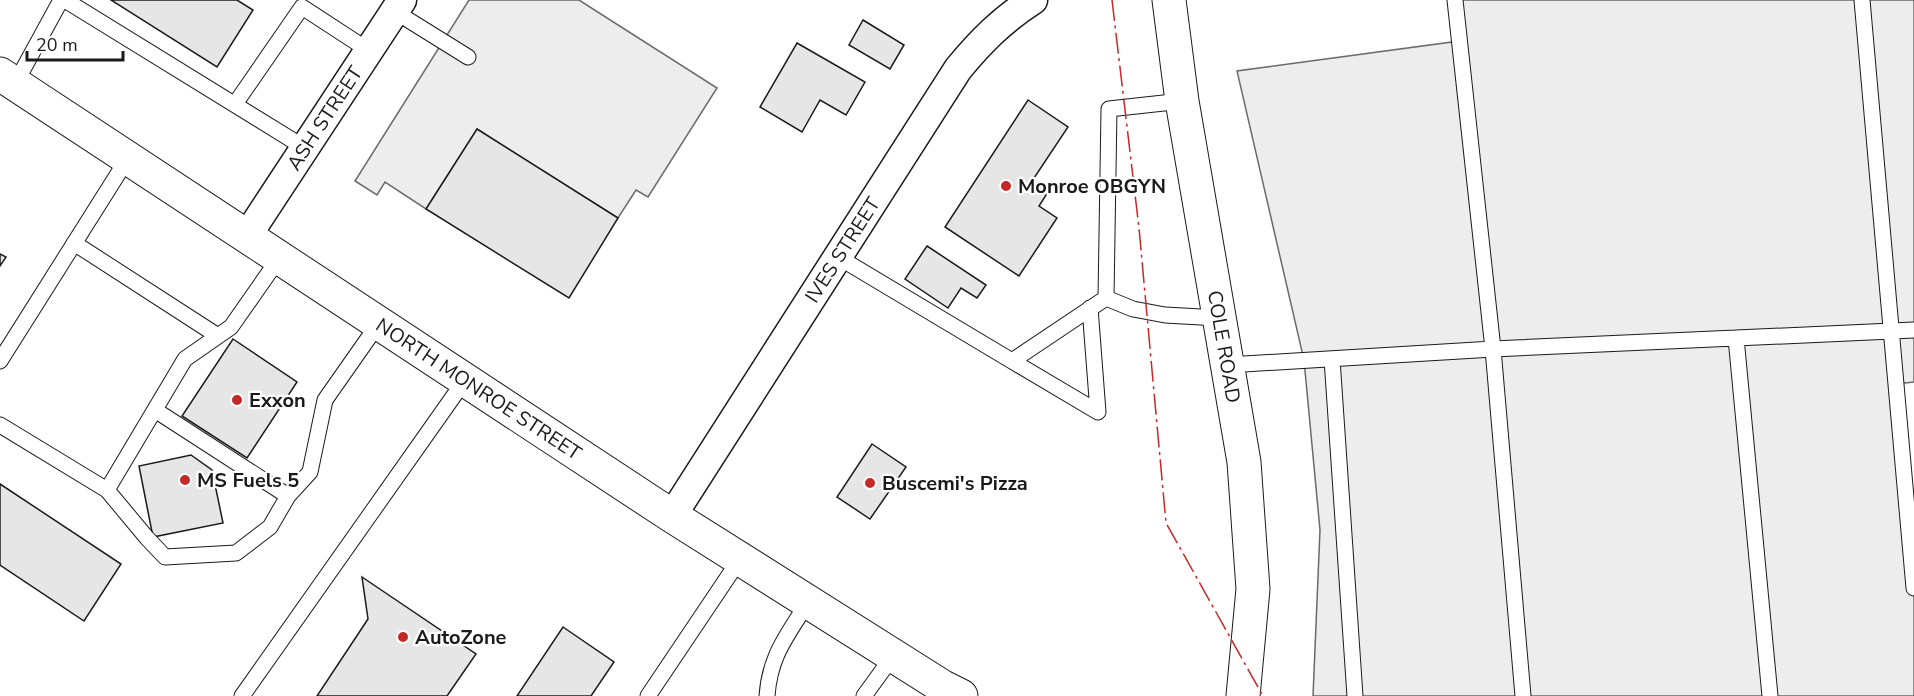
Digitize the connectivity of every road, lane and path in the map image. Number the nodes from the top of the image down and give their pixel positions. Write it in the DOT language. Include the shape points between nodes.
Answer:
graph roads {
  1 [pos="63,0"];
  2 [pos="1033,0"];
  3 [pos="1169,0"];
  4 [pos="1455,0"];
  5 [pos="1862,0"];
  6 [pos="398,5"];
  7 [pos="368,51"];
  8 [pos="468,57"];
  9 [pos="8,79"];
  10 [pos="1182,101"];
  11 [pos="235,104"];
  12 [pos="305,147"];
  13 [pos="128,158"];
  14 [pos="248,236"];
  15 [pos="74,243"];
  16 [pos="280,257"];
  17 [pos="837,257"];
  18 [pos="1106,298"];
  19 [pos="1090,308"];
  20 [pos="1220,318"];
  21 [pos="379,323"];
  22 [pos="1914,330"];
  23 [pos="1890,331"];
  24 [pos="218,336"];
  25 [pos="1736,338"];
  26 [pos="1493,349"];
  27 [pos="1332,359"];
  28 [pos="0,361"];
  29 [pos="1012,361"];
  30 [pos="1228,365"];
  31 [pos="465,380"];
  32 [pos="156,410"];
  33 [pos="0,425"];
  34 [pos="108,490"];
  35 [pos="288,496"];
  36 [pos="672,516"];
  37 [pos="740,559"];
  38 [pos="1914,588"];
  39 [pos="808,602"];
  40 [pos="893,656"];
  41 [pos="947,693"];
  42 [pos="242,696"];
  43 [pos="648,696"];
  44 [pos="767,696"];
  45 [pos="864,696"];
  46 [pos="1243,696"];
  47 [pos="1355,696"];
  48 [pos="1523,696"];
  49 [pos="1770,696"];
  1 -- 9 [label="lane"];
  1 -- 11 [label="lane"];
  2 -- 17 [label="street, IVES STREET" via="982,39 958,69"];
  3 -- 10 [label="main road, COLE ROAD"];
  4 -- 26 [label="lane"];
  5 -- 23 [label="lane"];
  6 -- 7 [label="street, ASH STREET"];
  6 -- 8 [label="lane"];
  7 -- 11 [label="lane" via="302,7"];
  7 -- 12 [label="street, ASH STREET"];
  9 -- 13 [label="main road, NORTH MONROE STREET"];
  10 -- 18 [label="lane" via="1109,109"];
  10 -- 20 [label="main road, COLE ROAD"];
  11 -- 12 [label="lane"];
  12 -- 14 [label="street, ASH STREET"];
  13 -- 14 [label="main road, NORTH MONROE STREET"];
  13 -- 15 [label="lane"];
  14 -- 16 [label="main road, NORTH MONROE STREET"];
  15 -- 24 [label="lane"];
  15 -- 28 [label="lane"];
  16 -- 21 [label="main road, NORTH MONROE STREET"];
  16 -- 24 [label="lane" via="231,327"];
  17 -- 29 [label="lane"];
  17 -- 36 [label="street, IVES STREET"];
  18 -- 19 [label="lane"];
  18 -- 20 [label="lane" via="1133,309 1165,315"];
  19 -- 29 [label="lane"];
  19 -- 29 [label="lane" via="1098,412"];
  20 -- 30 [label="main road, COLE ROAD"];
  21 -- 31 [label="main road, NORTH MONROE STREET"];
  21 -- 35 [label="lane" via="325,400 310,472"];
  22 -- 23 [label="lane"];
  23 -- 25 [label="lane"];
  23 -- 38 [label="lane"];
  24 -- 32 [label="lane" via="185,359"];
  25 -- 26 [label="lane"];
  25 -- 49 [label="lane"];
  26 -- 27 [label="lane"];
  26 -- 48 [label="lane"];
  27 -- 30 [label="lane"];
  27 -- 47 [label="lane"];
  30 -- 46 [label="main road, COLE ROAD" via="1244,462 1252,578"];
  31 -- 36 [label="main road, NORTH MONROE STREET"];
  31 -- 42 [label="lane"];
  32 -- 34 [label="lane"];
  32 -- 35 [label="lane"];
  33 -- 34 [label="lane"];
  34 -- 35 [label="lane" via="165,557 236,553 270,527"];
  36 -- 37 [label="main road, NORTH MONROE STREET"];
  37 -- 39 [label="main road, NORTH MONROE STREET"];
  37 -- 43 [label="lane"];
  39 -- 40 [label="main road, NORTH MONROE STREET"];
  39 -- 44 [label="lane" via="775,655"];
  40 -- 41 [label="main road, NORTH MONROE STREET"];
  40 -- 45 [label="lane"];
}
